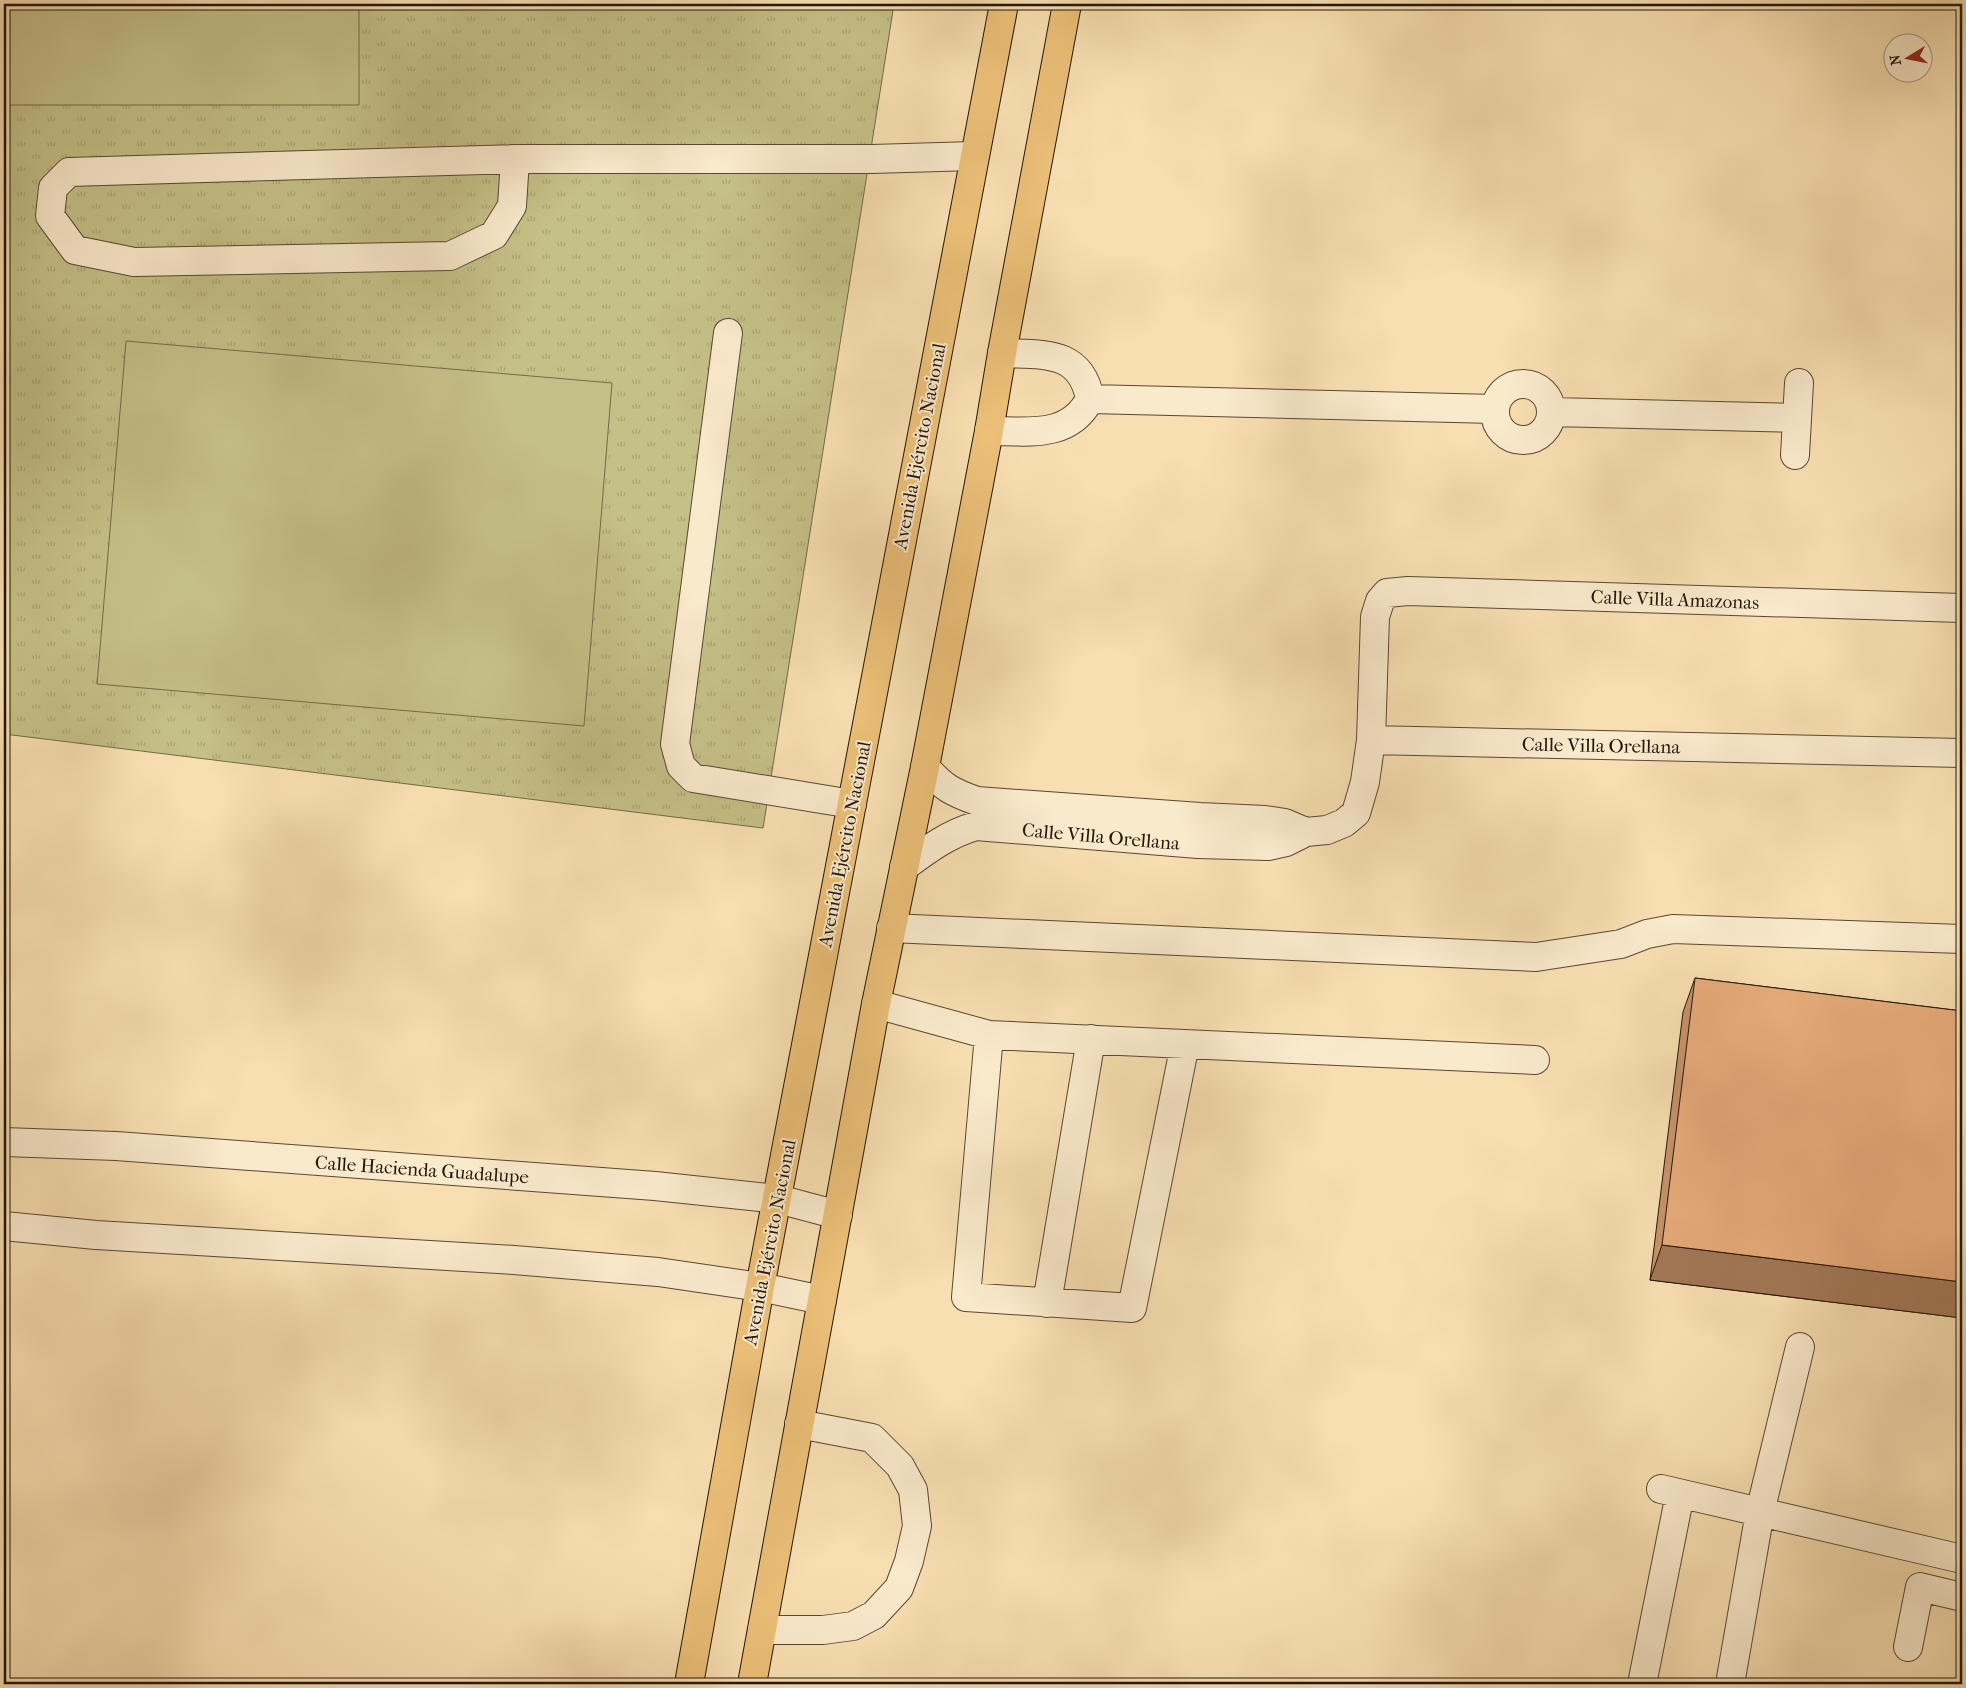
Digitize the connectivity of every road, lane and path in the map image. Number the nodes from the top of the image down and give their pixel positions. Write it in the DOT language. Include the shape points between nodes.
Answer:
graph roads {
  1 [pos="1004,4"];
  2 [pos="1067,4"];
  3 [pos="974,156"];
  4 [pos="516,159"];
  5 [pos="728,333"];
  6 [pos="1002,353"];
  7 [pos="1799,383"];
  8 [pos="1090,399"];
  9 [pos="1495,409"];
  10 [pos="1552,412"];
  11 [pos="1797,418"];
  12 [pos="990,431"];
  13 [pos="1795,455"];
  14 [pos="1962,608"];
  15 [pos="1371,740"];
  16 [pos="1962,754"];
  17 [pos="925,767"];
  18 [pos="852,804"];
  19 [pos="976,814"];
  20 [pos="904,867"];
  21 [pos="891,928"];
  22 [pos="1962,939"];
  23 [pos="876,1004"];
  24 [pos="989,1035"];
  25 [pos="1091,1039"];
  26 [pos="1185,1044"];
  27 [pos="1535,1060"];
  28 [pos="4,1142"];
  29 [pos="778,1200"];
  30 [pos="838,1215"];
  31 [pos="4,1226"];
  32 [pos="760,1287"];
  33 [pos="822,1300"];
  34 [pos="1047,1303"];
  35 [pos="1800,1347"];
  36 [pos="799,1424"];
  37 [pos="1760,1512"];
  38 [pos="1927,1551"];
  39 [pos="1962,1559"];
  40 [pos="1920,1586"];
  41 [pos="1962,1597"];
  42 [pos="762,1630"];
  43 [pos="1908,1647"];
  44 [pos="689,1684"];
  45 [pos="752,1684"];
  46 [pos="1642,1684"];
  47 [pos="1730,1684"];
  1 -- 3 [label="main road, Avenida Ejército Nacional"];
  2 -- 6 [label="main road"];
  3 -- 4 [label="street"];
  3 -- 18 [label="main road, Avenida Ejército Nacional"];
  4 -- 4 [label="street" via="512,206 494,235 450,256 134,262 75,250 50,216 53,188 69,172"];
  5 -- 18 [label="street" via="675,744 681,766 693,778"];
  6 -- 8 [label="street" via="1063,360 1082,374"];
  6 -- 12 [label="main road"];
  7 -- 11 [label="street"];
  8 -- 9 [label="street"];
  8 -- 12 [label="street" via="1078,417 1051,430"];
  9 -- 10 [label="street" via="1499,396 1510,386 1524,383 1538,387 1548,398"];
  9 -- 10 [label="street" via="1503,431 1522,440 1543,432 1550,423"];
  10 -- 11 [label="street"];
  11 -- 13 [label="street"];
  12 -- 17 [label="main road"];
  14 -- 15 [label="street, Calle Villa Amazonas" via="1418,591 1387,593 1380,600 1375,617"];
  15 -- 16 [label="street, Calle Villa Orellana"];
  15 -- 19 [label="street, Calle Villa Orellana" via="1366,782 1356,813 1344,823 1327,830 1306,832 1268,846 1199,831"];
  17 -- 19 [label="street, Calle Villa Orellana"];
  17 -- 20 [label="main road"];
  18 -- 29 [label="main road, Avenida Ejército Nacional"];
  19 -- 20 [label="street, Calle Villa Orellana" via="959,831"];
  20 -- 21 [label="main road"];
  21 -- 22 [label="street" via="1536,957 1622,944 1647,934 1673,929"];
  21 -- 23 [label="main road"];
  23 -- 24 [label="street"];
  23 -- 30 [label="main road"];
  24 -- 25 [label="street"];
  24 -- 34 [label="street" via="966,1297"];
  25 -- 26 [label="street"];
  25 -- 34 [label="street"];
  26 -- 27 [label="street"];
  26 -- 34 [label="street" via="1132,1308"];
  28 -- 29 [label="street, Calle Hacienda Guadalupe" via="116,1146 626,1184"];
  29 -- 30 [label="street, Calle Hacienda Guadalupe"];
  29 -- 32 [label="main road, Avenida Ejército Nacional"];
  30 -- 33 [label="main road"];
  31 -- 32 [label="street" via="96,1235 514,1260 658,1272"];
  32 -- 33 [label="street"];
  32 -- 44 [label="main road, Avenida Ejército Nacional"];
  33 -- 36 [label="main road"];
  35 -- 37 [label="street"];
  36 -- 42 [label="main road"];
  36 -- 42 [label="street" via="872,1438 900,1466 913,1490 917,1526 899,1588 874,1615 853,1626 823,1630"];
  37 -- 38 [label="street"];
  37 -- 46 [label="street" via="1671,1492"];
  37 -- 47 [label="street"];
  38 -- 39 [label="street"];
  38 -- 40 [label="street"];
  40 -- 41 [label="street"];
  40 -- 43 [label="street"];
  42 -- 45 [label="main road"];
}
